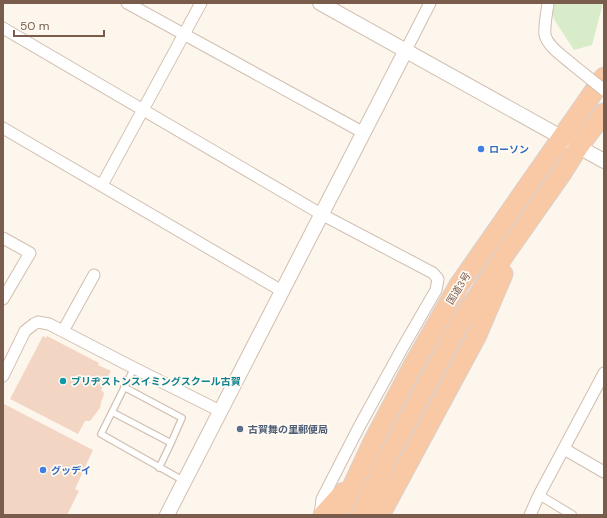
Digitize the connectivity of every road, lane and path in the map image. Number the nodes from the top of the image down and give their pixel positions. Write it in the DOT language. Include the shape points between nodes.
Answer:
graph roads {
  1 [pos="127,3"];
  2 [pos="201,3"];
  3 [pos="320,3"];
  4 [pos="430,3"];
  5 [pos="548,3"];
  6 [pos="3,28"];
  7 [pos="184,34"];
  8 [pos="406,50"];
  9 [pos="604,77"];
  10 [pos="604,90"];
  11 [pos="143,110"];
  12 [pos="604,113"];
  13 [pos="3,128"];
  14 [pos="364,133"];
  15 [pos="562,137"];
  16 [pos="579,146"];
  17 [pos="604,160"];
  18 [pos="102,186"];
  19 [pos="321,214"];
  20 [pos="3,238"];
  21 [pos="505,254"];
  22 [pos="94,275"];
  23 [pos="282,291"];
  24 [pos="3,299"];
  25 [pos="63,331"];
  26 [pos="134,368"];
  27 [pos="604,373"];
  28 [pos="3,376"];
  29 [pos="124,387"];
  30 [pos="220,411"];
  31 [pos="112,412"];
  32 [pos="171,443"];
  33 [pos="564,448"];
  34 [pos="159,468"];
  35 [pos="604,472"];
  36 [pos="355,480"];
  37 [pos="184,481"];
  38 [pos="539,496"];
  39 [pos="167,515"];
  40 [pos="321,515"];
  41 [pos="339,515"];
  42 [pos="361,515"];
  43 [pos="380,515"];
  44 [pos="530,515"];
  45 [pos="572,515"];
  1 -- 7 [label="street"];
  2 -- 7 [label="street"];
  3 -- 8 [label="street"];
  4 -- 8 [label="street"];
  5 -- 10 [label="street, bridge" via="545,35 552,47"];
  6 -- 11 [label="street"];
  7 -- 11 [label="street"];
  7 -- 14 [label="street"];
  8 -- 14 [label="street"];
  8 -- 15 [label="street"];
  9 -- 15 [label="highway, 国道3号"];
  11 -- 18 [label="street"];
  11 -- 19 [label="street"];
  12 -- 16 [label="highway, 国道3号"];
  13 -- 18 [label="street"];
  14 -- 19 [label="street"];
  15 -- 16 [label="street"];
  15 -- 36 [label="highway, 国道3号" via="459,285 414,364"];
  16 -- 17 [label="street"];
  16 -- 21 [label="highway, 国道3号"];
  18 -- 23 [label="street"];
  19 -- 23 [label="street"];
  19 -- 40 [label="street" via="433,273 438,279 436,290 322,499"];
  20 -- 24 [label="street" via="30,253"];
  21 -- 42 [label="highway, 国道3号" via="460,324"];
  21 -- 43 [label="highway" via="503,275 477,335"];
  22 -- 25 [label="street"];
  23 -- 30 [label="street"];
  25 -- 26 [label="street"];
  25 -- 28 [label="street" via="49,324 34,324 25,331"];
  26 -- 29 [label="lane"];
  26 -- 30 [label="street"];
  27 -- 33 [label="street"];
  29 -- 31 [label="lane"];
  29 -- 32 [label="lane" via="182,418"];
  30 -- 37 [label="street"];
  31 -- 32 [label="lane"];
  31 -- 34 [label="lane" via="101,434"];
  32 -- 34 [label="lane"];
  33 -- 35 [label="street"];
  33 -- 38 [label="street"];
  34 -- 37 [label="lane"];
  36 -- 40 [label="highway"];
  36 -- 41 [label="highway, 国道3号"];
  37 -- 39 [label="street"];
  38 -- 44 [label="street"];
  38 -- 45 [label="street"];
}
